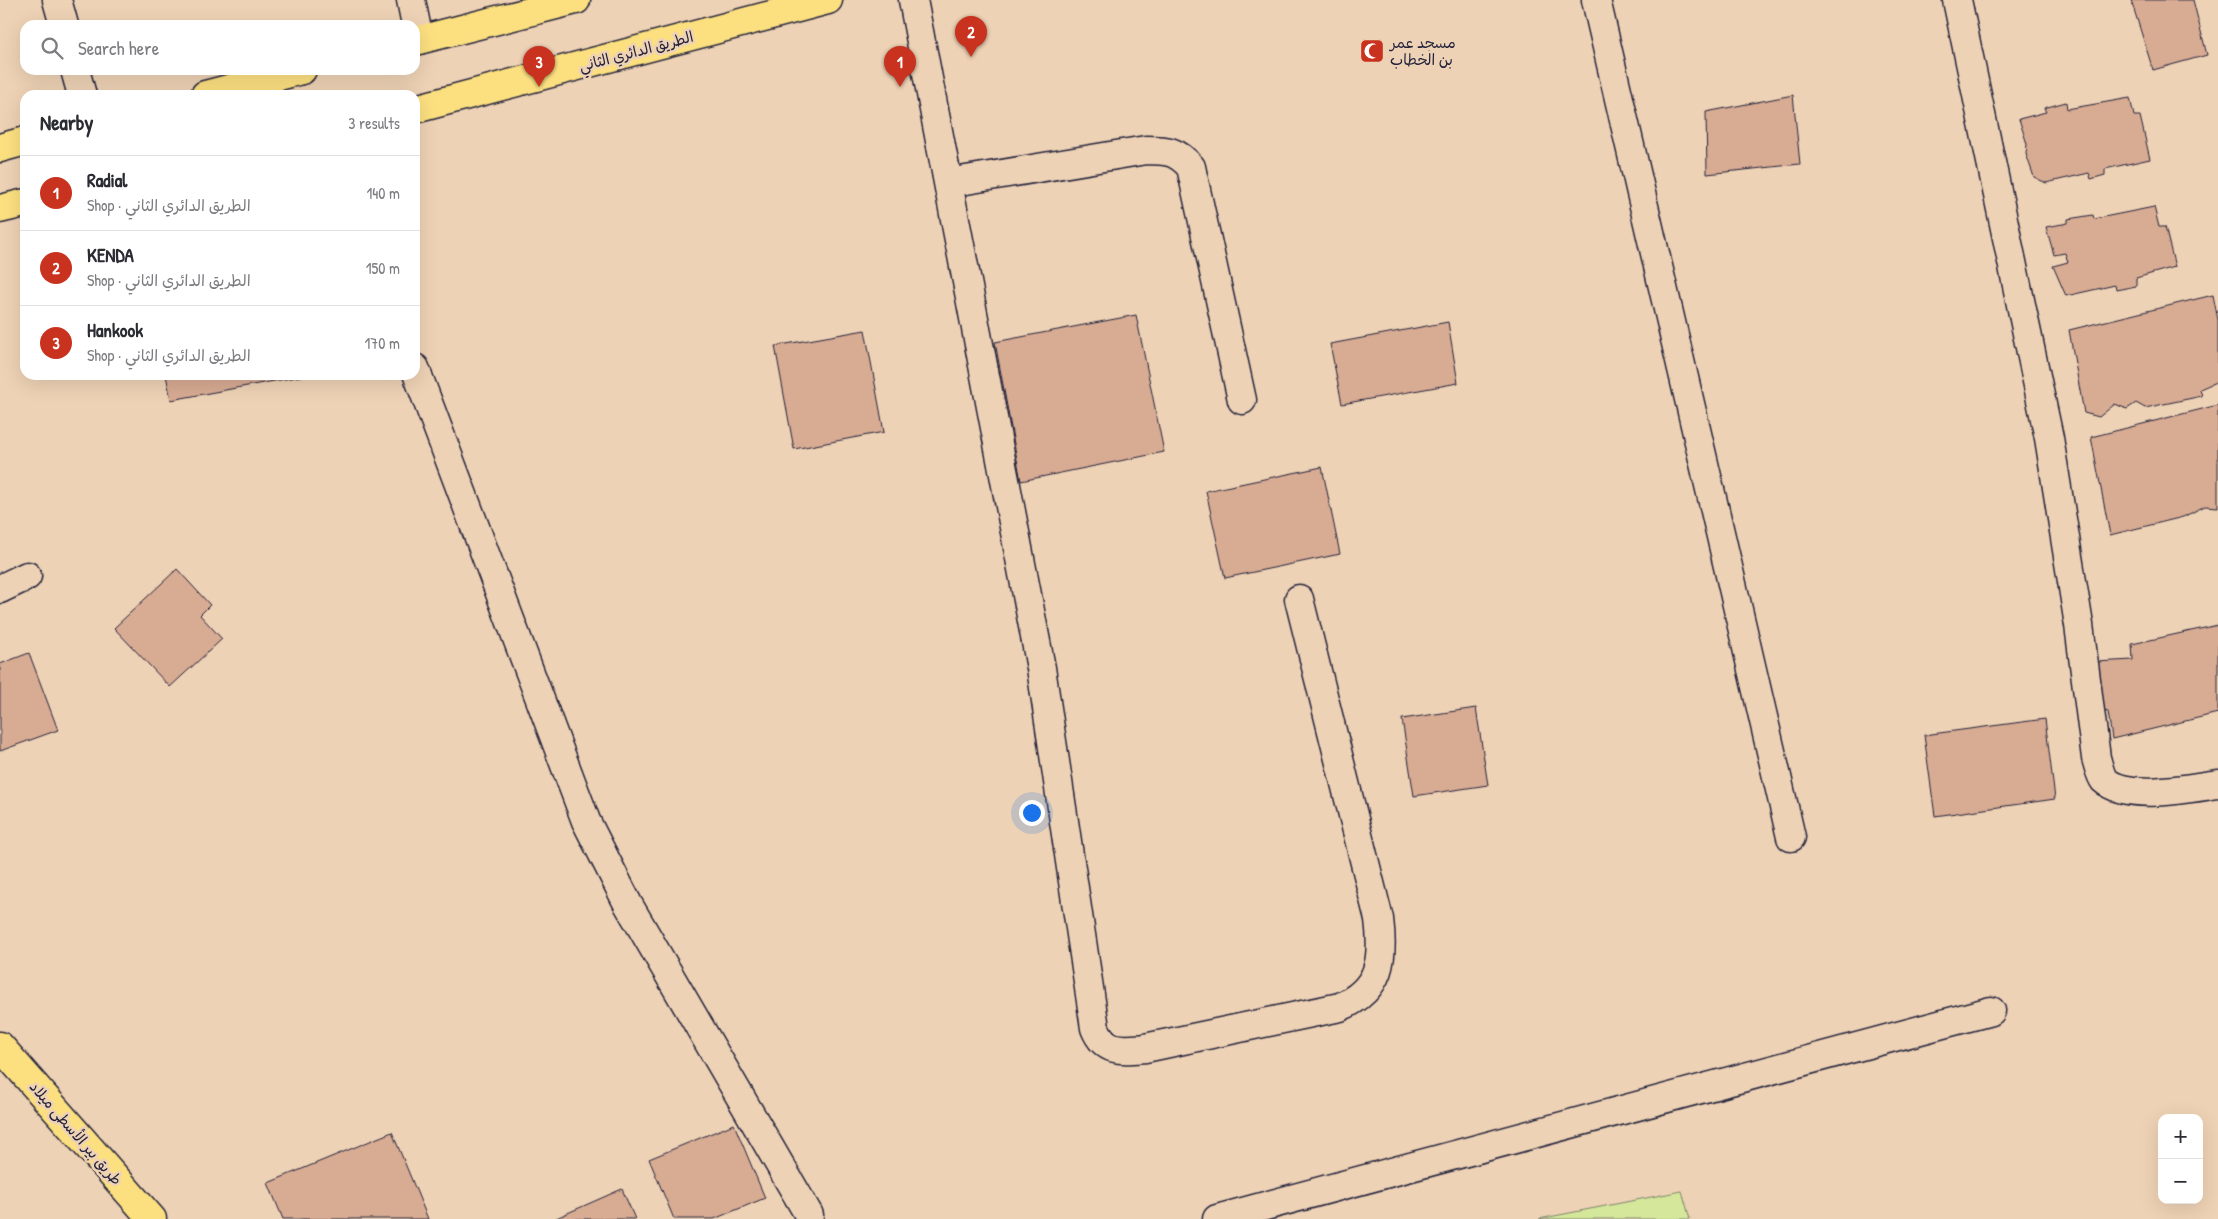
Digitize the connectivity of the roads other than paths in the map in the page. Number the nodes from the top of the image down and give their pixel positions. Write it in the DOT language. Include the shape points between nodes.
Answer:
graph roads {
  1 [pos="57,0"];
  2 [pos="411,0"];
  3 [pos="576,0"];
  4 [pos="828,0"];
  5 [pos="913,0"];
  6 [pos="1596,0"];
  7 [pos="1957,0"];
  8 [pos="63,20"];
  9 [pos="414,20"];
  10 [pos="420,39"];
  11 [pos="76,75"];
  12 [pos="283,75"];
  13 [pos="81,90"];
  14 [pos="224,90"];
  15 [pos="420,108"];
  16 [pos="20,142"];
  17 [pos="0,148"];
  18 [pos="948,183"];
  19 [pos="20,204"];
  20 [pos="0,209"];
  21 [pos="420,380"];
  22 [pos="1242,400"];
  23 [pos="27,576"];
  24 [pos="0,589"];
  25 [pos="1300,599"];
  26 [pos="2218,784"];
  27 [pos="1791,837"];
  28 [pos="1991,1011"];
  29 [pos="0,1046"];
  30 [pos="809,1215"];
  31 [pos="152,1219"];
  32 [pos="1217,1219"];
  1 -- 8 [label="street"];
  2 -- 9 [label="street"];
  3 -- 10 [label="main road"];
  4 -- 15 [label="main road, الطريق الدائري الثاني"];
  5 -- 18 [label="street"];
  6 -- 27 [label="street"];
  7 -- 26 [label="street" via="2049,438 2079,625 2096,758 2103,779 2117,788 2164,791"];
  11 -- 13 [label="street"];
  12 -- 14 [label="main road"];
  16 -- 17 [label="main road"];
  18 -- 22 [label="street" via="1146,150 1164,150 1180,155 1191,167"];
  18 -- 25 [label="street" via="1041,668 1096,1028 1106,1045 1145,1048 1340,1007 1362,994 1378,970 1382,942 1379,919"];
  19 -- 20 [label="main road"];
  21 -- 30 [label="street" via="590,829 628,904"];
  23 -- 24 [label="street"];
  28 -- 32 [label="street"];
  29 -- 31 [label="main road, طريق بير الأسطى ميلاد"];
}
